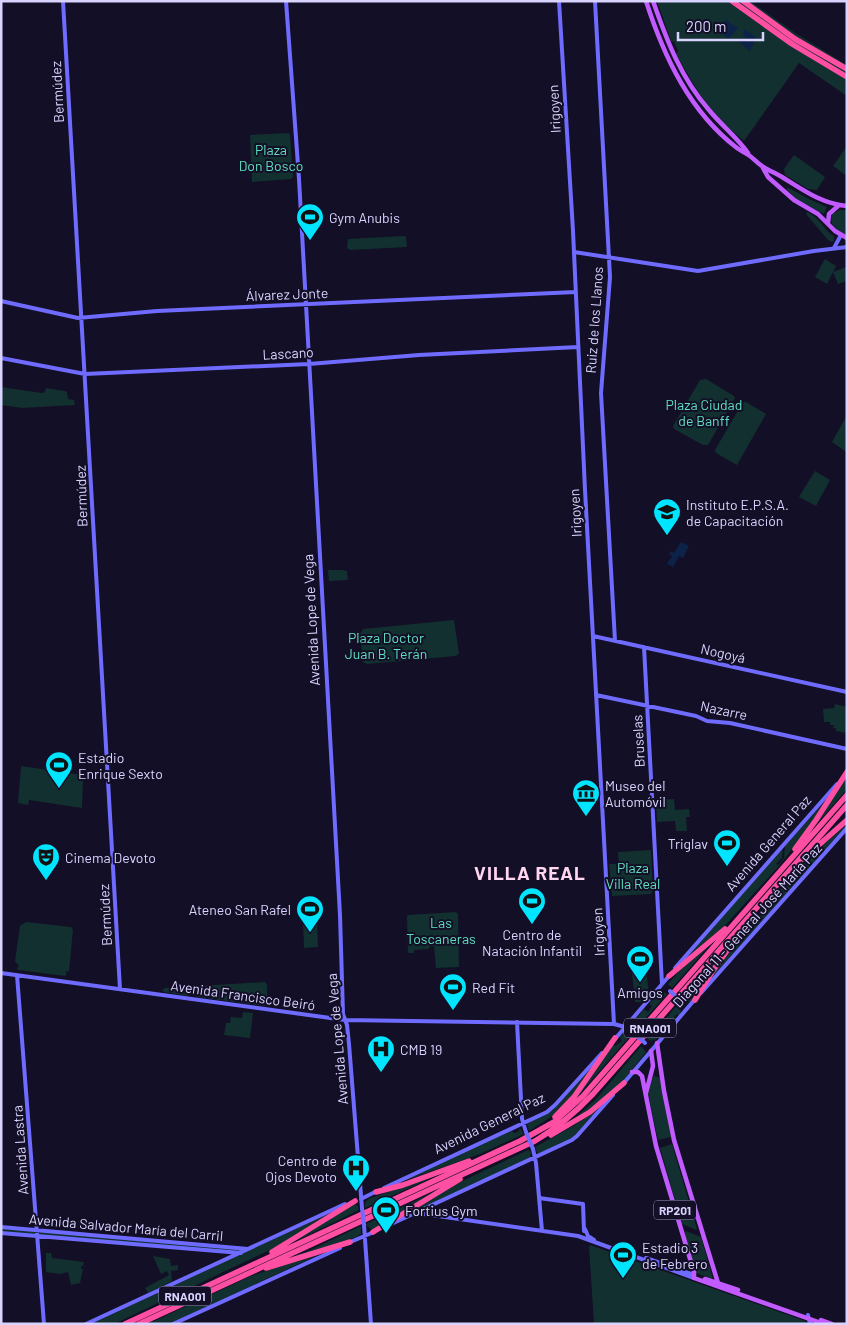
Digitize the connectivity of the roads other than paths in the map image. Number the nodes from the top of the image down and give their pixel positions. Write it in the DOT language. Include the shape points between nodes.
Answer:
graph roads {
  1 [pos="64,1"];
  2 [pos="286,1"];
  3 [pos="560,1"];
  4 [pos="595,1"];
  5 [pos="646,1"];
  6 [pos="653,1"];
  7 [pos="732,1"];
  8 [pos="743,1"];
  9 [pos="847,69"];
  10 [pos="847,77"];
  11 [pos="749,155"];
  12 [pos="762,167"];
  13 [pos="792,184"];
  14 [pos="785,192"];
  15 [pos="840,206"];
  16 [pos="847,206"];
  17 [pos="828,224"];
  18 [pos="844,236"];
  19 [pos="847,247"];
  20 [pos="834,248"];
  21 [pos="574,252"];
  22 [pos="609,257"];
  23 [pos="576,292"];
  24 [pos="1,301"];
  25 [pos="306,305"];
  26 [pos="82,317"];
  27 [pos="578,347"];
  28 [pos="1,358"];
  29 [pos="308,364"];
  30 [pos="85,374"];
  31 [pos="593,636"];
  32 [pos="615,641"];
  33 [pos="644,647"];
  34 [pos="847,692"];
  35 [pos="596,695"];
  36 [pos="647,706"];
  37 [pos="847,749"];
  38 [pos="847,772"];
  39 [pos="847,795"];
  40 [pos="847,805"];
  41 [pos="847,820"];
  42 [pos="847,828"];
  43 [pos="780,876"];
  44 [pos="756,904"];
  45 [pos="1,973"];
  46 [pos="17,975"];
  47 [pos="669,976"];
  48 [pos="662,984"];
  49 [pos="120,989"];
  50 [pos="695,1000"];
  51 [pos="688,1008"];
  52 [pos="631,1019"];
  53 [pos="345,1020"];
  54 [pos="517,1022"];
  55 [pos="614,1024"];
  56 [pos="625,1027"];
  57 [pos="632,1032"];
  58 [pos="615,1038"];
  59 [pos="645,1043"];
  60 [pos="657,1043"];
  61 [pos="651,1051"];
  62 [pos="632,1072"];
  63 [pos="651,1074"];
  64 [pos="642,1076"];
  65 [pos="662,1079"];
  66 [pos="624,1083"];
  67 [pos="646,1094"];
  68 [pos="523,1123"];
  69 [pos="543,1129"];
  70 [pos="535,1141"];
  71 [pos="486,1157"];
  72 [pos="535,1157"];
  73 [pos="480,1166"];
  74 [pos="376,1192"];
  75 [pos="362,1198"];
  76 [pos="539,1198"];
  77 [pos="355,1201"];
  78 [pos="417,1213"];
  79 [pos="1,1228"];
  80 [pos="585,1229"];
  81 [pos="542,1231"];
  82 [pos="37,1232"];
  83 [pos="373,1232"];
  84 [pos="1,1233"];
  85 [pos="365,1236"];
  86 [pos="37,1237"];
  87 [pos="583,1238"];
  88 [pos="350,1242"];
  89 [pos="250,1249"];
  90 [pos="241,1253"];
  91 [pos="246,1271"];
  92 [pos="694,1276"];
  93 [pos="718,1283"];
  94 [pos="810,1320"];
  95 [pos="44,1324"];
  96 [pos="86,1324"];
  97 [pos="125,1324"];
  98 [pos="140,1324"];
  99 [pos="174,1324"];
  100 [pos="371,1324"];
  101 [pos="824,1324"];
  102 [pos="832,1324"];
  1 -- 26 [label="street, Bermúdez"];
  2 -- 25 [label="street, Avenida Lope de Vega"];
  3 -- 21 [label="street, Irigoyen"];
  4 -- 22 [label="street, Ruiz de los Llanos"];
  5 -- 11 [label="main road" via="665,53 691,99 714,126"];
  6 -- 11 [label="main road" via="670,49 692,88"];
  7 -- 10 [label="highway" via="792,44"];
  8 -- 9 [label="highway" via="795,38"];
  11 -- 12 [label="main road"];
  12 -- 13 [label="main road"];
  12 -- 14 [label="main road"];
  13 -- 14 [label="main road" via="786,184"];
  13 -- 15 [label="main road" via="820,200"];
  14 -- 17 [label="main road"];
  15 -- 16 [label="main road"];
  15 -- 17 [label="main road" via="829,214"];
  17 -- 18 [label="main road"];
  18 -- 20 [label="street"];
  19 -- 20 [label="street"];
  20 -- 22 [label="street" via="698,272"];
  21 -- 22 [label="street"];
  21 -- 23 [label="street, Irigoyen"];
  22 -- 32 [label="street, Ruiz de los Llanos" via="610,284 601,393"];
  23 -- 25 [label="street, Álvarez Jonte"];
  23 -- 27 [label="street, Irigoyen"];
  24 -- 26 [label="street, Álvarez Jonte"];
  25 -- 26 [label="street, Álvarez Jonte"];
  25 -- 29 [label="street, Avenida Lope de Vega"];
  26 -- 30 [label="street, Bermúdez"];
  27 -- 29 [label="street, Lascano"];
  27 -- 31 [label="street, Irigoyen"];
  28 -- 30 [label="street, Lascano"];
  29 -- 30 [label="street, Lascano"];
  29 -- 53 [label="street, Avenida Lope de Vega"];
  30 -- 49 [label="street, Bermúdez"];
  31 -- 32 [label="street, Nogoyá"];
  31 -- 35 [label="street, Irigoyen"];
  32 -- 33 [label="street, Nogoyá"];
  33 -- 34 [label="street, Nogoyá"];
  33 -- 36 [label="street, Bruselas"];
  35 -- 36 [label="street, Nazarre"];
  35 -- 55 [label="street, Irigoyen"];
  36 -- 37 [label="street, Nazarre"];
  36 -- 48 [label="street, Bruselas"];
  38 -- 43 [label="highway"];
  38 -- 47 [label="street, Avenida General Paz"];
  39 -- 43 [label="highway, Avenida General Paz / RNA001"];
  40 -- 43 [label="highway, Avenida General Paz / RNA001"];
  41 -- 43 [label="highway"];
  42 -- 50 [label="street, Diagonal 11 - General José María Paz"];
  43 -- 44 [label="highway, Avenida General Paz / RNA001"];
  44 -- 47 [label="highway"];
  44 -- 50 [label="highway"];
  44 -- 69 [label="highway, Avenida General Paz / RNA001" via="583,1096"];
  44 -- 70 [label="highway, Avenida General Paz / RNA001" via="586,1102 564,1122"];
  45 -- 46 [label="street, Avenida Francisco Beiró"];
  46 -- 49 [label="street, Avenida Francisco Beiró"];
  46 -- 82 [label="street, Avenida Lastra"];
  47 -- 48 [label="street, Avenida General Paz"];
  48 -- 51 [label="street, bridge"];
  48 -- 52 [label="street, Avenida General Paz"];
  49 -- 53 [label="street, Avenida Francisco Beiró"];
  50 -- 51 [label="street, Diagonal 11 - General José María Paz"];
  51 -- 60 [label="street, Diagonal 11 - General José María Paz"];
  52 -- 55 [label="street"];
  52 -- 56 [label="street, Avenida General Paz"];
  52 -- 57 [label="street"];
  53 -- 54 [label="street, Avenida Francisco Beiró"];
  53 -- 75 [label="street, Avenida Lope de Vega"];
  54 -- 55 [label="street, Avenida Francisco Beiró"];
  54 -- 68 [label="street"];
  55 -- 56 [label="street, Avenida Francisco Beiró"];
  56 -- 57 [label="street, Avenida Francisco Beiró"];
  56 -- 58 [label="street, Avenida General Paz"];
  57 -- 59 [label="street, Avenida Francisco Beiró, bridge"];
  58 -- 68 [label="street, Avenida General Paz" via="553,1108"];
  58 -- 69 [label="highway" via="574,1096"];
  59 -- 60 [label="street"];
  59 -- 61 [label="street, Avenida Francisco Beiró"];
  60 -- 61 [label="street, Diagonal 11 - General José María Paz"];
  60 -- 65 [label="main road, RP201"];
  61 -- 62 [label="street, Diagonal 11 - General José María Paz"];
  61 -- 63 [label="main road"];
  62 -- 64 [label="main road"];
  62 -- 66 [label="street, Diagonal 11 - General José María Paz"];
  63 -- 64 [label="main road"];
  63 -- 65 [label="main road"];
  63 -- 67 [label="main road"];
  64 -- 67 [label="main road, RP201"];
  65 -- 93 [label="main road, RP201" via="674,1140"];
  66 -- 70 [label="highway" via="577,1121"];
  66 -- 72 [label="street, Diagonal 11 - General José María Paz" via="577,1136"];
  67 -- 92 [label="main road, RP201" via="656,1146"];
  68 -- 72 [label="street, bridge"];
  68 -- 74 [label="street, Avenida General Paz"];
  69 -- 71 [label="highway, Avenida General Paz / RNA001"];
  70 -- 73 [label="highway, Avenida General Paz / RNA001"];
  71 -- 74 [label="highway"];
  71 -- 91 [label="highway, Avenida General Paz / RNA001"];
  72 -- 76 [label="street"];
  72 -- 78 [label="street, Diagonal 11 - General José María Paz"];
  73 -- 83 [label="highway"];
  73 -- 91 [label="highway, Avenida General Paz / RNA001"];
  74 -- 75 [label="street, Avenida General Paz"];
  75 -- 77 [label="street, Avenida General Paz"];
  75 -- 85 [label="street, Avenida Lope de Vega, bridge"];
  76 -- 80 [label="street" via="583,1204"];
  76 -- 81 [label="street"];
  77 -- 89 [label="street, Avenida General Paz"];
  77 -- 91 [label="highway"];
  78 -- 81 [label="street"];
  78 -- 83 [label="street, Diagonal 11 - General José María Paz"];
  79 -- 82 [label="street, Avenida Salvador María del Carril"];
  80 -- 87 [label="street"];
  80 -- 92 [label="street" via="592,1239"];
  81 -- 87 [label="street"];
  82 -- 86 [label="street, Avenida Lastra"];
  82 -- 89 [label="street, Avenida Salvador María del Carril"];
  83 -- 85 [label="street, Diagonal 11 - General José María Paz"];
  84 -- 86 [label="street, Avenida Salvador María del Carril"];
  85 -- 88 [label="street, Diagonal 11 - General José María Paz"];
  85 -- 100 [label="street, Avenida Lope de Vega"];
  86 -- 90 [label="street, Avenida Salvador María del Carril"];
  86 -- 95 [label="street, Avenida Lastra"];
  87 -- 92 [label="street"];
  88 -- 91 [label="highway"];
  88 -- 99 [label="street, Diagonal 11 - General José María Paz"];
  89 -- 90 [label="street, Avenida General Paz"];
  90 -- 96 [label="street, Avenida General Paz"];
  91 -- 97 [label="highway, Avenida General Paz / RNA001"];
  91 -- 98 [label="highway, Avenida General Paz / RNA001"];
  92 -- 93 [label="main road"];
  92 -- 94 [label="main road"];
  93 -- 94 [label="main road"];
  94 -- 101 [label="main road"];
  94 -- 102 [label="main road"];
}
